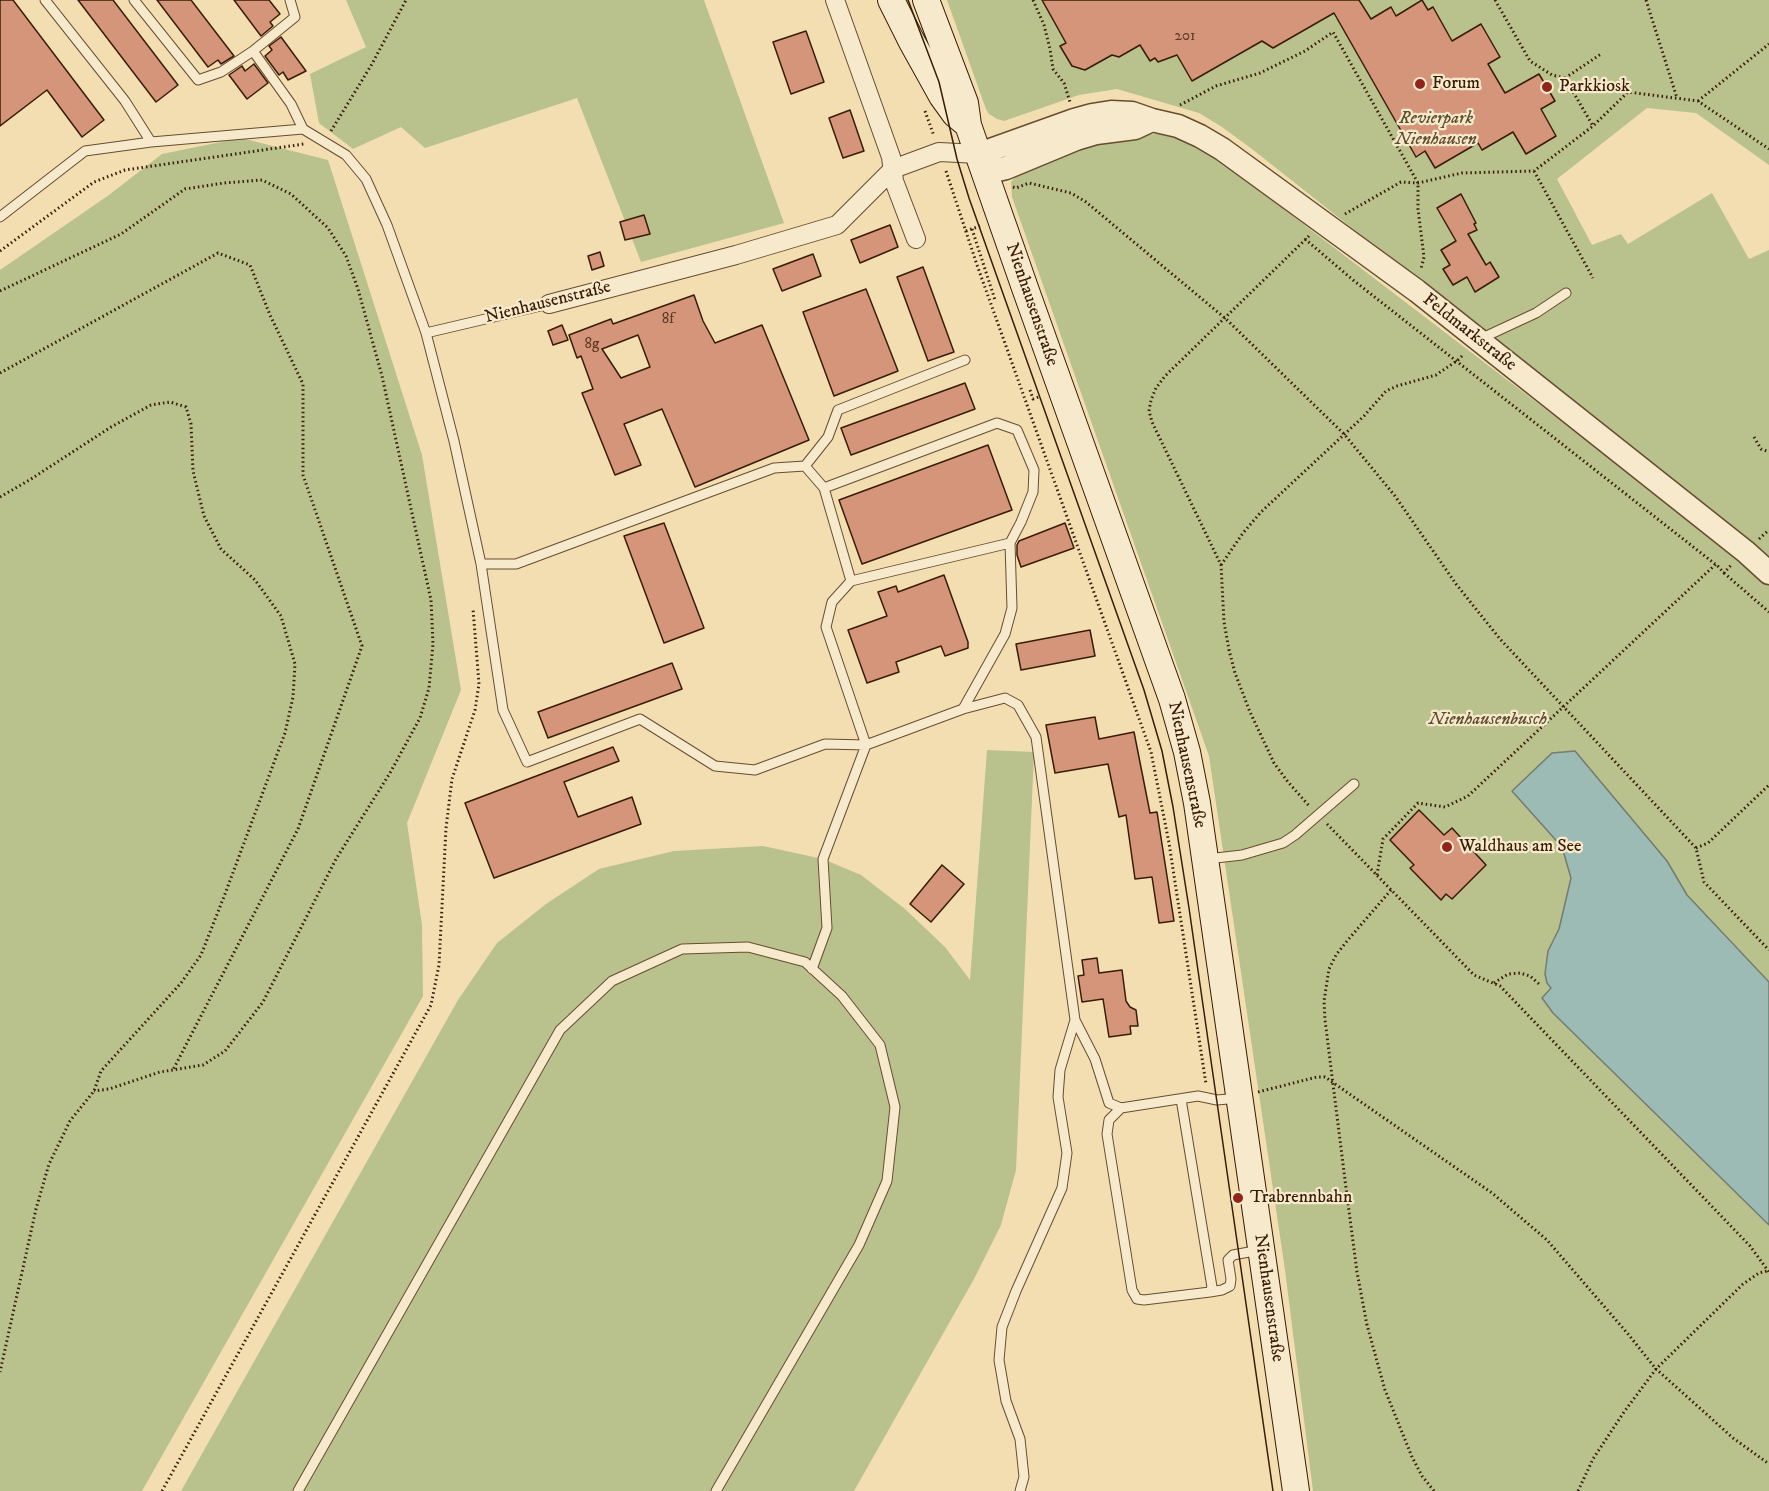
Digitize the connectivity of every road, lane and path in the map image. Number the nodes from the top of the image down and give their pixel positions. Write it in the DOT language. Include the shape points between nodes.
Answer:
graph roads {
  1 [pos="45,0"];
  2 [pos="134,0"];
  3 [pos="290,0"];
  4 [pos="406,0"];
  5 [pos="835,0"];
  6 [pos="891,0"];
  7 [pos="926,0"];
  8 [pos="1033,0"];
  9 [pos="1495,0"];
  10 [pos="1646,0"];
  11 [pos="1769,44"];
  12 [pos="253,51"];
  13 [pos="1601,54"];
  14 [pos="1565,78"];
  15 [pos="1677,98"];
  16 [pos="1698,101"];
  17 [pos="924,108"];
  18 [pos="1074,120"];
  19 [pos="1152,120"];
  20 [pos="968,125"];
  21 [pos="1593,126"];
  22 [pos="303,129"];
  23 [pos="325,141"];
  24 [pos="151,142"];
  25 [pos="1769,149"];
  26 [pos="939,152"];
  27 [pos="982,163"];
  28 [pos="893,169"];
  29 [pos="1534,171"];
  30 [pos="1028,178"];
  31 [pos="1418,183"];
  32 [pos="0,217"];
  33 [pos="986,224"];
  34 [pos="1325,225"];
  35 [pos="972,229"];
  36 [pos="966,231"];
  37 [pos="916,239"];
  38 [pos="1305,239"];
  39 [pos="0,252"];
  40 [pos="1593,278"];
  41 [pos="0,291"];
  42 [pos="1417,291"];
  43 [pos="1566,293"];
  44 [pos="995,300"];
  45 [pos="549,304"];
  46 [pos="1226,319"];
  47 [pos="426,333"];
  48 [pos="1478,340"];
  49 [pos="965,360"];
  50 [pos="1458,360"];
  51 [pos="0,373"];
  52 [pos="1344,434"];
  53 [pos="1754,437"];
  54 [pos="1769,452"];
  55 [pos="805,466"];
  56 [pos="824,488"];
  57 [pos="0,497"];
  58 [pos="1010,543"];
  59 [pos="1746,552"];
  60 [pos="481,564"];
  61 [pos="1716,564"];
  62 [pos="1221,566"];
  63 [pos="1724,573"];
  64 [pos="1769,573"];
  65 [pos="851,581"];
  66 [pos="472,606"];
  67 [pos="1769,612"];
  68 [pos="1562,707"];
  69 [pos="963,709"];
  70 [pos="866,745"];
  71 [pos="1354,784"];
  72 [pos="1769,785"];
  73 [pos="1318,815"];
  74 [pos="1696,848"];
  75 [pos="1205,859"];
  76 [pos="1377,875"];
  77 [pos="1391,890"];
  78 [pos="1769,950"];
  79 [pos="812,969"];
  80 [pos="1494,983"];
  81 [pos="1539,984"];
  82 [pos="1075,1020"];
  83 [pos="173,1070"];
  84 [pos="1334,1083"];
  85 [pos="94,1091"];
  86 [pos="1208,1098"];
  87 [pos="1240,1098"];
  88 [pos="1181,1099"];
  89 [pos="1120,1108"];
  90 [pos="1262,1250"];
  91 [pos="1769,1271"];
  92 [pos="1210,1292"];
  93 [pos="1656,1370"];
  94 [pos="0,1372"];
  95 [pos="1769,1464"];
  96 [pos="162,1491"];
  97 [pos="298,1491"];
  98 [pos="716,1491"];
  99 [pos="1020,1491"];
  100 [pos="1296,1491"];
  101 [pos="1434,1491"];
  102 [pos="1578,1491"];
  1 -- 24 [label="lane"];
  2 -- 12 [label="lane" via="198,80 221,72"];
  3 -- 12 [label="lane" via="295,17"];
  4 -- 23 [label="path"];
  5 -- 28 [label="street"];
  6 -- 20 [label="main road" via="942,96"];
  7 -- 20 [label="main road" via="965,103"];
  8 -- 18 [label="path" via="1044,24 1053,69 1064,83"];
  9 -- 14 [label="path" via="1530,61"];
  10 -- 15 [label="path"];
  11 -- 16 [label="path"];
  12 -- 22 [label="lane" via="291,104"];
  13 -- 14 [label="path"];
  14 -- 21 [label="path"];
  15 -- 16 [label="path"];
  15 -- 21 [label="path" via="1628,92"];
  16 -- 25 [label="path"];
  17 -- 26 [label="path"];
  18 -- 19 [label="street, Feldmarkstraße" via="1111,112 1132,113"];
  18 -- 27 [label="street, Feldmarkstraße"];
  19 -- 27 [label="street" via="1135,128 1076,139 1006,168"];
  19 -- 31 [label="path" via="1216,86 1260,73 1333,32"];
  19 -- 34 [label="street, Feldmarkstraße" via="1178,126 1222,148"];
  20 -- 27 [label="main road"];
  21 -- 29 [label="path"];
  22 -- 23 [label="lane"];
  22 -- 24 [label="lane"];
  23 -- 39 [label="path" via="321,150 306,144 125,170 94,182"];
  23 -- 47 [label="lane" via="346,155 366,178"];
  24 -- 32 [label="lane" via="85,151"];
  26 -- 27 [label="street, Nienhausenstraße"];
  26 -- 28 [label="street, Nienhausenstraße"];
  26 -- 36 [label="path"];
  27 -- 75 [label="main road, Nienhausenstraße" via="1172,699 1187,752"];
  28 -- 37 [label="street" via="894,182"];
  28 -- 45 [label="street, Nienhausenstraße" via="837,225"];
  29 -- 31 [label="path" via="1462,173"];
  29 -- 40 [label="path"];
  30 -- 46 [label="path" via="1012,186 1029,183 1086,202"];
  31 -- 34 [label="path" via="1401,182"];
  31 -- 42 [label="path" via="1424,257"];
  33 -- 35 [label="path"];
  34 -- 38 [label="path"];
  34 -- 42 [label="street, Feldmarkstraße"];
  35 -- 36 [label="path"];
  35 -- 44 [label="path"];
  36 -- 86 [label="path" via="1151,752"];
  38 -- 46 [label="path"];
  38 -- 50 [label="path"];
  41 -- 83 [label="path" via="121,234 185,189 262,180 291,194 328,228 346,256 382,376 430,600 433,644 429,688 420,718 336,859 262,1002 225,1051 203,1065"];
  42 -- 48 [label="street, Feldmarkstraße"];
  43 -- 48 [label="lane" via="1536,313"];
  45 -- 47 [label="lane, Nienhausenstraße"];
  46 -- 52 [label="path"];
  46 -- 62 [label="path" via="1165,376 1156,388 1149,411"];
  47 -- 60 [label="lane"];
  48 -- 50 [label="path"];
  48 -- 59 [label="street, Feldmarkstraße"];
  49 -- 55 [label="lane" via="838,410 828,437"];
  50 -- 52 [label="path" via="1436,375 1386,391"];
  50 -- 61 [label="path"];
  51 -- 83 [label="path" via="218,253 250,265 303,384 303,475 362,646 298,829"];
  52 -- 62 [label="path" via="1261,512"];
  52 -- 68 [label="path" via="1395,496 1492,630"];
  53 -- 54 [label="path" via="1761,449"];
  55 -- 56 [label="lane"];
  55 -- 60 [label="lane" via="774,468 516,564"];
  56 -- 58 [label="lane" via="997,423 1017,430 1034,470 1033,492"];
  56 -- 65 [label="lane"];
  57 -- 85 [label="path" via="151,405 170,402 186,407 191,424 193,471 204,516 221,549 255,580 281,616 295,664 285,733 201,955 181,983 101,1071"];
  58 -- 65 [label="lane"];
  58 -- 69 [label="lane" via="1012,608 1005,634"];
  59 -- 63 [label="path"];
  59 -- 64 [label="street, Feldmarkstraße"];
  60 -- 70 [label="lane" via="503,710 527,762 640,720 715,766 755,770 825,744"];
  61 -- 63 [label="path"];
  61 -- 68 [label="path"];
  62 -- 73 [label="path" via="1229,650 1250,712 1274,763"];
  63 -- 67 [label="path"];
  65 -- 70 [label="lane" via="832,602 826,627"];
  66 -- 96 [label="path" via="479,684 476,710 452,779 439,965 431,1005"];
  68 -- 74 [label="path"];
  68 -- 76 [label="path" via="1468,796 1445,807 1418,803 1383,840"];
  69 -- 70 [label="lane"];
  69 -- 82 [label="lane" via="1005,698 1018,705 1036,737"];
  70 -- 79 [label="lane" via="823,859 827,928"];
  71 -- 73 [label="lane"];
  72 -- 74 [label="path" via="1708,843"];
  73 -- 75 [label="lane" via="1283,843 1242,855"];
  73 -- 76 [label="path"];
  74 -- 78 [label="path" via="1704,882"];
  75 -- 87 [label="main road, Nienhausenstraße"];
  76 -- 77 [label="path"];
  77 -- 80 [label="path" via="1474,975"];
  77 -- 84 [label="path" via="1336,955 1329,969 1324,1001"];
  79 -- 97 [label="lane" via="805,962 748,947 682,949 612,981 560,1030"];
  79 -- 98 [label="lane" via="842,996 880,1045 895,1107 887,1181 859,1245"];
  80 -- 81 [label="path" via="1508,974 1520,973"];
  80 -- 91 [label="path" via="1750,1246"];
  82 -- 89 [label="lane" via="1095,1059 1109,1104"];
  82 -- 99 [label="lane" via="1060,1070 1058,1097 1067,1153 1062,1188 1002,1328 999,1360 1006,1401 1020,1439 1024,1477"];
  83 -- 85 [label="path"];
  84 -- 87 [label="path" via="1317,1077"];
  84 -- 93 [label="path" via="1492,1193 1547,1240"];
  84 -- 101 [label="path" via="1367,1325 1385,1389 1412,1457"];
  85 -- 94 [label="path" via="70,1121 49,1164"];
  86 -- 87 [label="lane"];
  86 -- 88 [label="lane"];
  87 -- 90 [label="main road, Nienhausenstraße"];
  88 -- 89 [label="lane"];
  88 -- 92 [label="lane"];
  89 -- 92 [label="lane" via="1108,1120 1107,1134 1132,1290 1137,1299 1144,1300"];
  90 -- 92 [label="lane" via="1233,1255 1228,1260 1230,1286"];
  90 -- 100 [label="main road, Nienhausenstraße"];
  91 -- 93 [label="path" via="1751,1278"];
  93 -- 95 [label="path"];
  93 -- 102 [label="path" via="1623,1412"];
}
